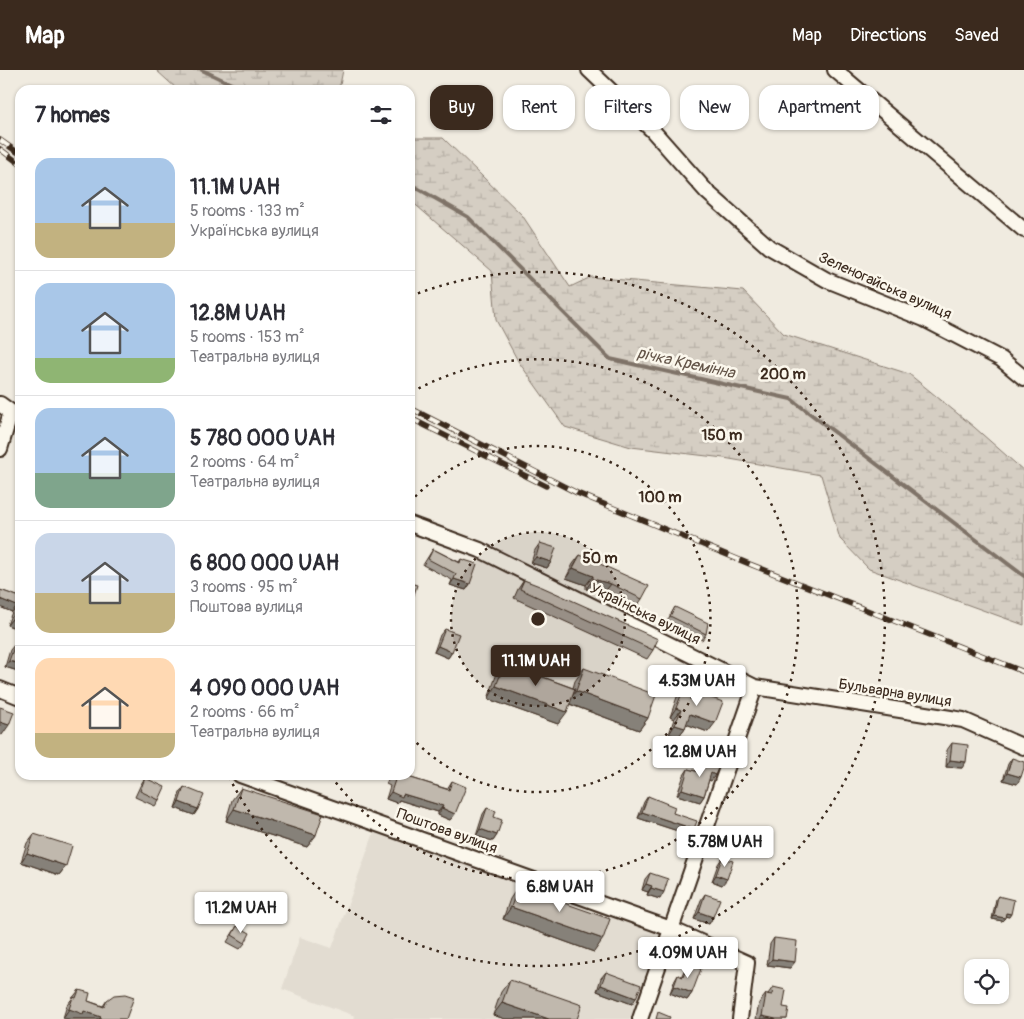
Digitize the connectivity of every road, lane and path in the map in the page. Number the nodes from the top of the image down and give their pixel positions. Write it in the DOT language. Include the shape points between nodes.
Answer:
graph roads {
  1 [pos="589,70"];
  2 [pos="835,70"];
  3 [pos="1024,230"];
  4 [pos="1024,378"];
  5 [pos="10,410"];
  6 [pos="0,449"];
  7 [pos="415,526"];
  8 [pos="755,687"];
  9 [pos="0,689"];
  10 [pos="15,694"];
  11 [pos="1024,747"];
  12 [pos="254,780"];
  13 [pos="671,928"];
  14 [pos="640,1019"];
  15 [pos="740,1019"];
  1 -- 4 [label="street, Зеленогайська вулиця" via="653,131 707,192 769,247 827,280 924,319 1001,359"];
  2 -- 3 [label="street"];
  5 -- 6 [label="street"];
  7 -- 8 [label="street, Українська вулиця" via="480,550"];
  8 -- 11 [label="street, Бульварна вулиця" via="963,720"];
  8 -- 13 [label="street"];
  9 -- 10 [label="street"];
  12 -- 13 [label="street, Поштова вулиця"];
  13 -- 14 [label="street"];
  13 -- 15 [label="street, Поштова вулиця" via="747,963"];
}
